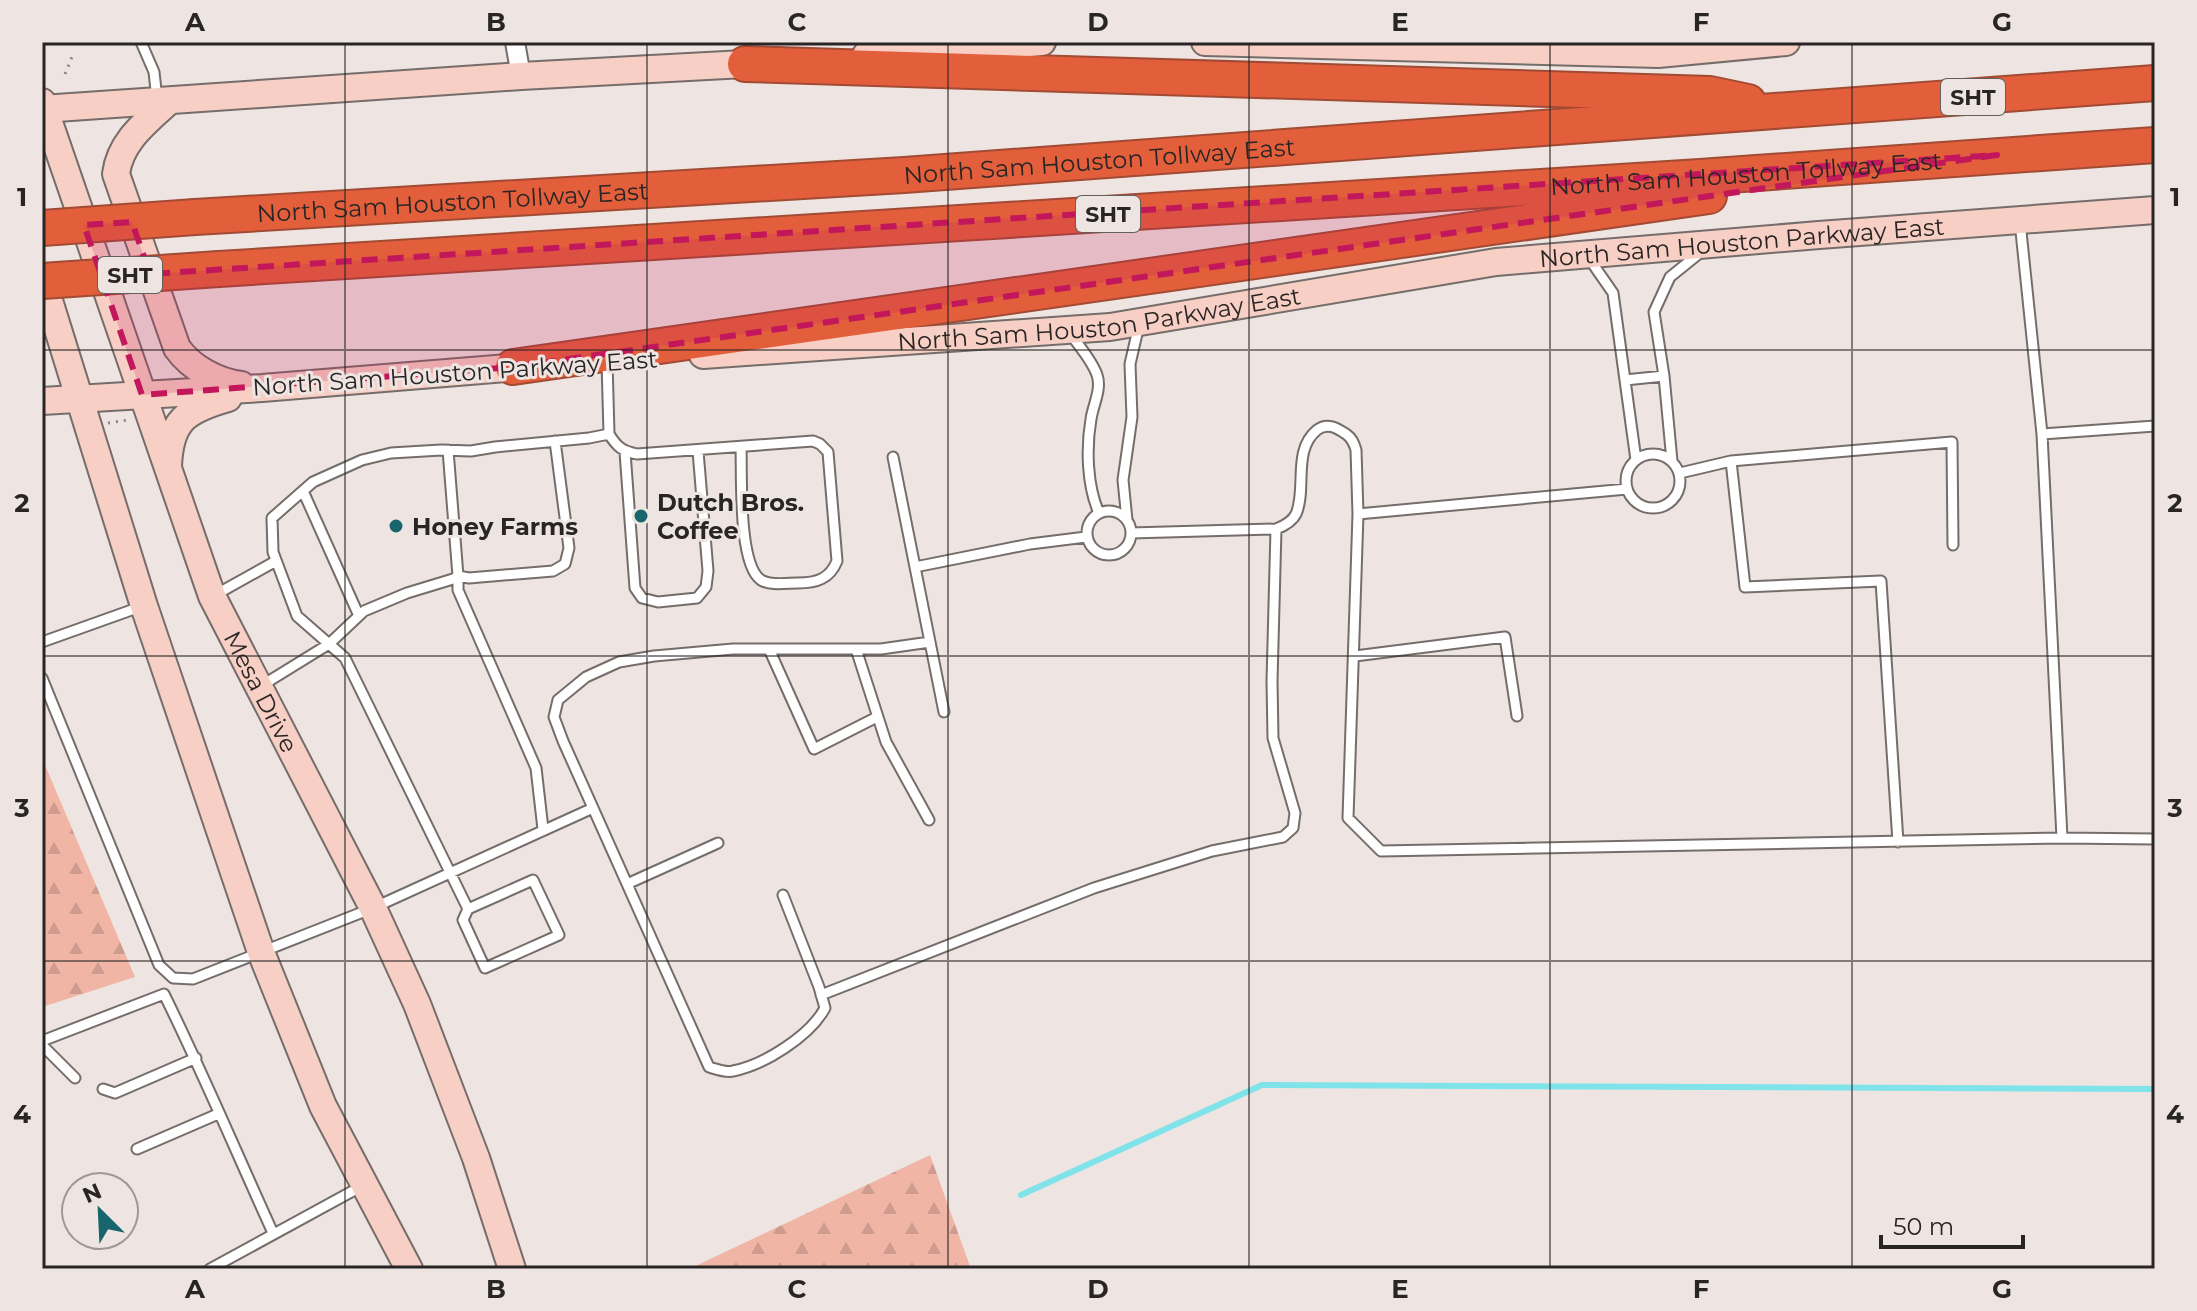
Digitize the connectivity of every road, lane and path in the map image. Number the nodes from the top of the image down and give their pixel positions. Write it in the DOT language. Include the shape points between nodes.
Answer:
graph roads {
  1 [pos="141,42"];
  2 [pos="515,42"];
  3 [pos="1042,42"];
  4 [pos="1205,42"];
  5 [pos="1786,42"];
  6 [pos="1547,46"];
  7 [pos="917,54"];
  8 [pos="72,57"];
  9 [pos="745,64"];
  10 [pos="65,74"];
  11 [pos="521,76"];
  12 [pos="2155,83"];
  13 [pos="163,102"];
  14 [pos="43,107"];
  15 [pos="1791,111"];
  16 [pos="2155,145"];
  17 [pos="1997,155"];
  18 [pos="2155,210"];
  19 [pos="2020,220"];
  20 [pos="42,228"];
  21 [pos="1712,243"];
  22 [pos="1587,254"];
  23 [pos="42,279"];
  24 [pos="1140,322"];
  25 [pos="1067,330"];
  26 [pos="607,361"];
  27 [pos="513,367"];
  28 [pos="1664,376"];
  29 [pos="1625,380"];
  30 [pos="262,388"];
  31 [pos="142,395"];
  32 [pos="81,399"];
  33 [pos="42,401"];
  34 [pos="131,419"];
  35 [pos="101,424"];
  36 [pos="2155,426"];
  37 [pos="609,434"];
  38 [pos="2042,434"];
  39 [pos="555,441"];
  40 [pos="741,448"];
  41 [pos="448,450"];
  42 [pos="698,451"];
  43 [pos="625,452"];
  44 [pos="893,457"];
  45 [pos="1636,460"];
  46 [pos="1672,461"];
  47 [pos="1731,461"];
  48 [pos="168,470"];
  49 [pos="1680,473"];
  50 [pos="1627,489"];
  51 [pos="303,491"];
  52 [pos="1099,513"];
  53 [pos="1358,514"];
  54 [pos="1127,520"];
  55 [pos="1276,529"];
  56 [pos="1131,533"];
  57 [pos="1086,537"];
  58 [pos="1953,545"];
  59 [pos="276,561"];
  60 [pos="915,567"];
  61 [pos="458,576"];
  62 [pos="212,596"];
  63 [pos="144,606"];
  64 [pos="359,616"];
  65 [pos="42,642"];
  66 [pos="930,642"];
  67 [pos="329,644"];
  68 [pos="769,649"];
  69 [pos="856,649"];
  70 [pos="1355,656"];
  71 [pos="42,678"];
  72 [pos="258,688"];
  73 [pos="944,712"];
  74 [pos="1517,716"];
  75 [pos="877,717"];
  76 [pos="593,808"];
  77 [pos="929,820"];
  78 [pos="543,829"];
  79 [pos="2062,838"];
  80 [pos="2155,839"];
  81 [pos="1898,842"];
  82 [pos="718,843"];
  83 [pos="451,872"];
  84 [pos="627,884"];
  85 [pos="783,895"];
  86 [pos="373,908"];
  87 [pos="468,909"];
  88 [pos="261,952"];
  89 [pos="173,978"];
  90 [pos="164,994"];
  91 [pos="821,995"];
  92 [pos="42,1043"];
  93 [pos="196,1058"];
  94 [pos="75,1078"];
  95 [pos="103,1089"];
  96 [pos="218,1114"];
  97 [pos="137,1149"];
  98 [pos="365,1184"];
  99 [pos="273,1233"];
  100 [pos="210,1269"];
  101 [pos="409,1269"];
  102 [pos="512,1269"];
  1 -- 13 [label="lane"];
  2 -- 11 [label="street"];
  3 -- 7 [label="main road"];
  4 -- 6 [label="main road"];
  5 -- 6 [label="main road" via="1658,54"];
  7 -- 9 [label="highway"];
  7 -- 15 [label="highway" via="1710,94"];
  8 -- 10 [label="path"];
  9 -- 11 [label="main road"];
  11 -- 13 [label="main road"];
  12 -- 15 [label="highway, North Sam Houston Tollway East / SHT"];
  13 -- 14 [label="main road"];
  13 -- 30 [label="main road" via="118,159 122,192 177,348 196,368 230,384"];
  14 -- 31 [label="main road, Mesa Drive"];
  15 -- 20 [label="highway, North Sam Houston Tollway East / SHT, bridge" via="904,175"];
  16 -- 17 [label="highway, North Sam Houston Tollway East / SHT"];
  17 -- 23 [label="highway, North Sam Houston Tollway East / SHT, bridge"];
  17 -- 27 [label="highway"];
  18 -- 19 [label="main road, North Sam Houston Parkway East"];
  19 -- 21 [label="main road, North Sam Houston Parkway East"];
  19 -- 38 [label="lane"];
  21 -- 22 [label="main road, North Sam Houston Parkway East"];
  21 -- 28 [label="lane" via="1670,277 1654,312"];
  22 -- 24 [label="main road, North Sam Houston Parkway East" via="1496,262"];
  22 -- 29 [label="lane" via="1613,293"];
  23 -- 32 [label="main road"];
  24 -- 25 [label="main road, North Sam Houston Parkway East"];
  24 -- 54 [label="lane" via="1130,364 1132,417 1123,480"];
  25 -- 26 [label="main road, North Sam Houston Parkway East"];
  25 -- 52 [label="lane" via="1098,376 1089,447"];
  26 -- 27 [label="main road, North Sam Houston Parkway East"];
  26 -- 37 [label="lane"];
  27 -- 30 [label="main road, North Sam Houston Parkway East"];
  28 -- 29 [label="lane"];
  28 -- 46 [label="lane"];
  29 -- 45 [label="lane"];
  30 -- 31 [label="main road, North Sam Houston Parkway East"];
  30 -- 48 [label="main road" via="204,405 184,418 169,444"];
  31 -- 32 [label="main road, North Sam Houston Parkway East"];
  31 -- 48 [label="main road, Mesa Drive"];
  32 -- 33 [label="main road, North Sam Houston Parkway East"];
  32 -- 63 [label="main road"];
  34 -- 35 [label="path"];
  36 -- 38 [label="lane"];
  37 -- 39 [label="lane"];
  37 -- 43 [label="lane"];
  38 -- 79 [label="lane"];
  39 -- 41 [label="lane"];
  39 -- 61 [label="lane" via="569,548 565,564 553,571"];
  40 -- 40 [label="lane" via="813,441 828,452 837,561 825,578 770,583 751,569 745,550"];
  40 -- 42 [label="lane"];
  41 -- 51 [label="lane" via="362,460"];
  41 -- 61 [label="lane"];
  42 -- 43 [label="lane"];
  42 -- 43 [label="lane" via="706,587 697,598 658,602 642,598 635,588"];
  44 -- 60 [label="lane"];
  45 -- 46 [label="lane" via="1658,454"];
  45 -- 50 [label="lane" via="1627,473"];
  46 -- 49 [label="lane"];
  47 -- 49 [label="lane"];
  47 -- 58 [label="lane" via="1952,442"];
  47 -- 81 [label="lane" via="1745,587 1881,581"];
  48 -- 62 [label="main road, Mesa Drive"];
  49 -- 50 [label="lane" via="1678,495 1664,507 1637,504"];
  50 -- 53 [label="lane"];
  51 -- 59 [label="lane" via="272,518"];
  51 -- 64 [label="lane"];
  52 -- 54 [label="lane" via="1117,512"];
  52 -- 57 [label="lane" via="1089,523"];
  53 -- 55 [label="lane" via="1356,450 1347,435 1324,426 1304,447 1296,515"];
  53 -- 70 [label="lane"];
  54 -- 56 [label="lane"];
  55 -- 56 [label="lane"];
  55 -- 91 [label="lane" via="1273,738 1295,813 1293,828 1283,837 1212,851 1094,888"];
  56 -- 57 [label="lane" via="1123,551 1111,555 1092,549"];
  57 -- 60 [label="lane"];
  59 -- 62 [label="lane"];
  59 -- 67 [label="lane" via="297,616"];
  60 -- 66 [label="lane"];
  61 -- 64 [label="lane"];
  61 -- 78 [label="lane" via="458,590 536,768"];
  62 -- 72 [label="main road, Mesa Drive"];
  63 -- 65 [label="lane"];
  63 -- 88 [label="main road"];
  64 -- 67 [label="lane"];
  66 -- 69 [label="lane"];
  66 -- 73 [label="lane"];
  67 -- 72 [label="lane"];
  67 -- 83 [label="lane" via="345,658"];
  68 -- 69 [label="lane"];
  68 -- 75 [label="lane" via="814,749"];
  68 -- 76 [label="lane" via="619,662 586,677 558,700 554,717"];
  69 -- 75 [label="lane"];
  70 -- 74 [label="lane" via="1505,637"];
  70 -- 81 [label="lane" via="1348,818 1381,851"];
  71 -- 89 [label="lane" via="159,965"];
  72 -- 86 [label="main road, Mesa Drive"];
  75 -- 77 [label="lane"];
  76 -- 78 [label="lane"];
  76 -- 84 [label="lane"];
  78 -- 83 [label="lane"];
  79 -- 80 [label="lane"];
  79 -- 81 [label="lane"];
  82 -- 84 [label="lane"];
  83 -- 86 [label="lane"];
  83 -- 87 [label="lane"];
  84 -- 91 [label="lane" via="709,1067 730,1072 781,1051 819,1019 825,1008"];
  85 -- 91 [label="lane"];
  86 -- 88 [label="lane"];
  86 -- 102 [label="main road, Mesa Drive" via="417,1004"];
  87 -- 87 [label="lane" via="463,920 485,968 559,935 533,880"];
  88 -- 89 [label="lane" via="193,979"];
  88 -- 98 [label="main road" via="323,1106"];
  89 -- 90 [label="lane"];
  90 -- 92 [label="lane"];
  90 -- 93 [label="lane"];
  92 -- 94 [label="lane"];
  93 -- 95 [label="lane" via="115,1093"];
  93 -- 96 [label="lane"];
  96 -- 97 [label="lane"];
  96 -- 99 [label="lane"];
  98 -- 99 [label="lane"];
  98 -- 101 [label="main road"];
  99 -- 100 [label="lane"];
}
